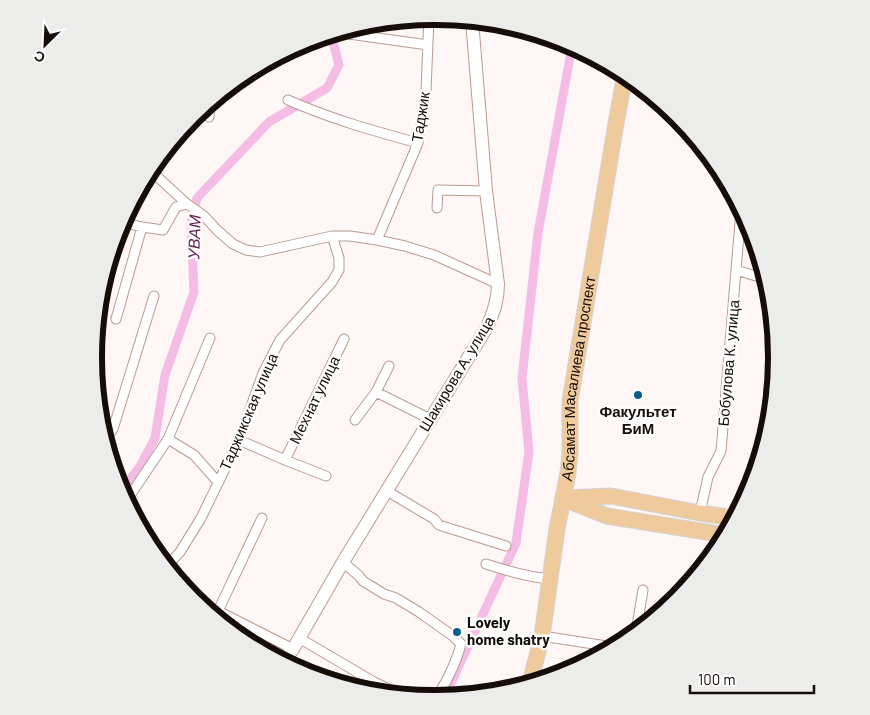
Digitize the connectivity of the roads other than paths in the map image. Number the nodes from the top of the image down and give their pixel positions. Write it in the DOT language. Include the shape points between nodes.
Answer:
graph roads {
  1 [pos="429,25"];
  2 [pos="473,27"];
  3 [pos="354,35"];
  4 [pos="428,45"];
  5 [pos="623,83"];
  6 [pos="292,101"];
  7 [pos="209,114"];
  8 [pos="209,117"];
  9 [pos="418,143"];
  10 [pos="157,176"];
  11 [pos="486,191"];
  12 [pos="187,204"];
  13 [pos="437,208"];
  14 [pos="131,224"];
  15 [pos="740,225"];
  16 [pos="142,227"];
  17 [pos="332,236"];
  18 [pos="377,240"];
  19 [pos="736,270"];
  20 [pos="757,276"];
  21 [pos="498,284"];
  22 [pos="154,296"];
  23 [pos="116,319"];
  24 [pos="210,338"];
  25 [pos="344,339"];
  26 [pos="389,366"];
  27 [pos="376,392"];
  28 [pos="355,420"];
  29 [pos="430,420"];
  30 [pos="111,433"];
  31 [pos="168,439"];
  32 [pos="239,440"];
  33 [pos="285,460"];
  34 [pos="326,476"];
  35 [pos="218,482"];
  36 [pos="386,491"];
  37 [pos="132,493"];
  38 [pos="563,498"];
  39 [pos="700,513"];
  40 [pos="727,517"];
  41 [pos="262,518"];
  42 [pos="717,534"];
  43 [pos="506,546"];
  44 [pos="172,561"];
  45 [pos="343,562"];
  46 [pos="486,564"];
  47 [pos="550,579"];
  48 [pos="643,590"];
  49 [pos="219,609"];
  50 [pos="224,613"];
  51 [pos="638,620"];
  52 [pos="542,636"];
  53 [pos="296,643"];
  54 [pos="601,645"];
  55 [pos="287,656"];
  56 [pos="532,675"];
  57 [pos="374,682"];
  58 [pos="381,686"];
  59 [pos="441,690"];
  1 -- 4 [label="street, Таджик"];
  2 -- 11 [label="main road, Шакирова А. улица"];
  3 -- 4 [label="street"];
  4 -- 9 [label="street, Таджик" via="426,91"];
  5 -- 38 [label="main road, Абсамат Масалиева проспект" via="570,401 570,453"];
  6 -- 9 [label="street" via="354,126"];
  7 -- 8 [label="street"];
  9 -- 18 [label="street, Таджик"];
  10 -- 12 [label="street"];
  11 -- 13 [label="street" via="438,190"];
  11 -- 21 [label="main road, Шакирова А. улица"];
  12 -- 16 [label="street" via="176,207 163,230"];
  12 -- 17 [label="street" via="233,244 246,250 260,252"];
  14 -- 16 [label="street"];
  15 -- 19 [label="street, Бобулова К. улица"];
  16 -- 23 [label="street"];
  17 -- 18 [label="street"];
  17 -- 32 [label="street, Таджикская улица" via="340,258 339,270 280,340"];
  18 -- 21 [label="street" via="434,255"];
  19 -- 20 [label="street"];
  19 -- 39 [label="street, Бобулова К. улица" via="721,452 708,477"];
  21 -- 29 [label="main road, Шакирова А. улица" via="498,298 487,327"];
  22 -- 30 [label="street"];
  24 -- 31 [label="street"];
  25 -- 33 [label="street, Мехнат улица"];
  26 -- 27 [label="street"];
  27 -- 28 [label="street"];
  27 -- 29 [label="street"];
  29 -- 36 [label="main road, Шакирова А. улица"];
  31 -- 35 [label="street" via="194,455"];
  31 -- 37 [label="street"];
  32 -- 33 [label="street"];
  32 -- 35 [label="street, Таджикская улица"];
  33 -- 34 [label="street"];
  35 -- 44 [label="street, Таджикская улица" via="201,518"];
  36 -- 43 [label="street" via="439,525"];
  36 -- 45 [label="main road, Шакирова А. улица"];
  38 -- 39 [label="main road" via="612,496"];
  38 -- 42 [label="main road" via="607,516"];
  38 -- 47 [label="main road, Абсамат Масалиева проспект"];
  39 -- 40 [label="main road"];
  41 -- 49 [label="street"];
  45 -- 53 [label="main road, Шакирова А. улица"];
  45 -- 59 [label="street" via="363,581 419,612 461,644"];
  46 -- 47 [label="street"];
  47 -- 52 [label="main road, Абсамат Масалиева проспект"];
  48 -- 51 [label="street"];
  50 -- 53 [label="street"];
  52 -- 54 [label="street"];
  52 -- 56 [label="main road, Абсамат Масалиева проспект"];
  53 -- 55 [label="main road, Шакирова А. улица"];
  53 -- 57 [label="street"];
  57 -- 58 [label="street"];
}
